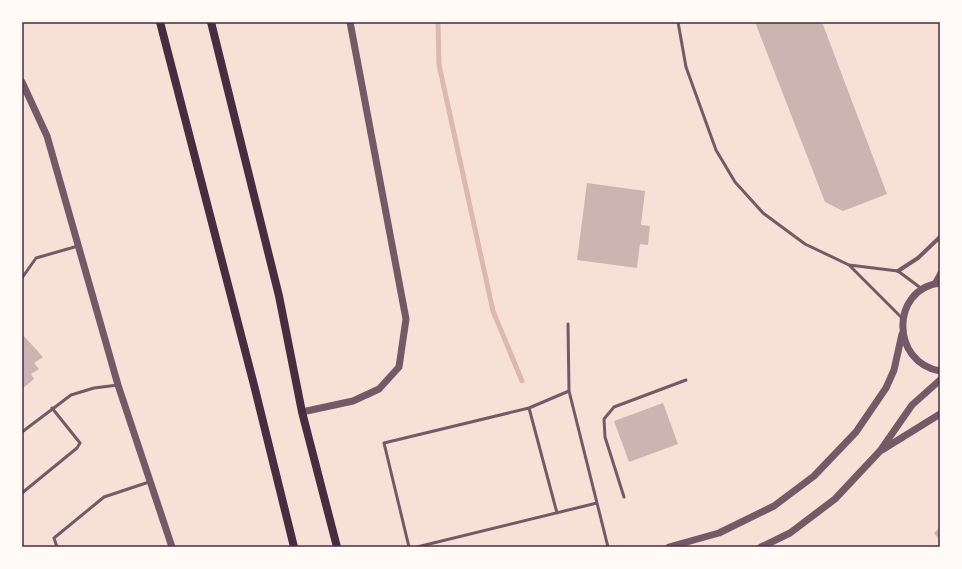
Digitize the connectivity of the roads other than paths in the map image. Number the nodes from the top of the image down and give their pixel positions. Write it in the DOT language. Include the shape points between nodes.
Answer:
graph roads {
  1 [pos="160,22"];
  2 [pos="212,22"];
  3 [pos="350,22"];
  4 [pos="678,22"];
  5 [pos="22,82"];
  6 [pos="940,236"];
  7 [pos="78,246"];
  8 [pos="849,265"];
  9 [pos="898,271"];
  10 [pos="940,272"];
  11 [pos="22,278"];
  12 [pos="937,283"];
  13 [pos="922,289"];
  14 [pos="902,319"];
  15 [pos="568,324"];
  16 [pos="902,334"];
  17 [pos="940,371"];
  18 [pos="686,380"];
  19 [pos="940,380"];
  20 [pos="118,385"];
  21 [pos="569,391"];
  22 [pos="52,408"];
  23 [pos="529,408"];
  24 [pos="302,412"];
  25 [pos="940,414"];
  26 [pos="22,432"];
  27 [pos="880,452"];
  28 [pos="149,482"];
  29 [pos="22,493"];
  30 [pos="624,496"];
  31 [pos="597,503"];
  32 [pos="558,513"];
  33 [pos="57,547"];
  34 [pos="172,547"];
  35 [pos="294,547"];
  36 [pos="336,547"];
  37 [pos="409,547"];
  38 [pos="417,547"];
  39 [pos="608,547"];
  40 [pos="669,547"];
  41 [pos="761,547"];
  1 -- 35 [label="main road"];
  2 -- 24 [label="main road" via="279,296"];
  3 -- 24 [label="street" via="406,319 399,367 379,389 353,401"];
  4 -- 8 [label="lane" via="686,67 695,94 716,150 735,182 763,212 804,244"];
  5 -- 7 [label="street" via="47,136"];
  6 -- 9 [label="street" via="918,258"];
  7 -- 11 [label="lane" via="36,258"];
  7 -- 20 [label="street"];
  8 -- 9 [label="lane"];
  8 -- 14 [label="lane"];
  9 -- 13 [label="lane"];
  10 -- 12 [label="street"];
  12 -- 13 [label="street"];
  13 -- 14 [label="street" via="906,307"];
  14 -- 16 [label="street"];
  15 -- 21 [label="lane"];
  16 -- 17 [label="street" via="915,358 925,366"];
  16 -- 40 [label="street" via="894,370 886,388 856,432 814,476 774,506 719,533"];
  18 -- 30 [label="lane" via="614,407 604,420 605,437"];
  19 -- 27 [label="street" via="912,405"];
  20 -- 22 [label="lane" via="94,388 71,395"];
  20 -- 28 [label="street"];
  21 -- 23 [label="lane"];
  21 -- 31 [label="lane"];
  22 -- 26 [label="lane"];
  22 -- 29 [label="lane" via="80,443 78,448"];
  23 -- 32 [label="lane"];
  23 -- 37 [label="lane" via="384,443"];
  24 -- 36 [label="main road"];
  25 -- 27 [label="street"];
  27 -- 41 [label="street" via="835,499 790,533"];
  28 -- 33 [label="lane" via="104,497 54,538"];
  28 -- 34 [label="street"];
  31 -- 32 [label="lane"];
  31 -- 39 [label="lane"];
  32 -- 38 [label="lane"];
}
